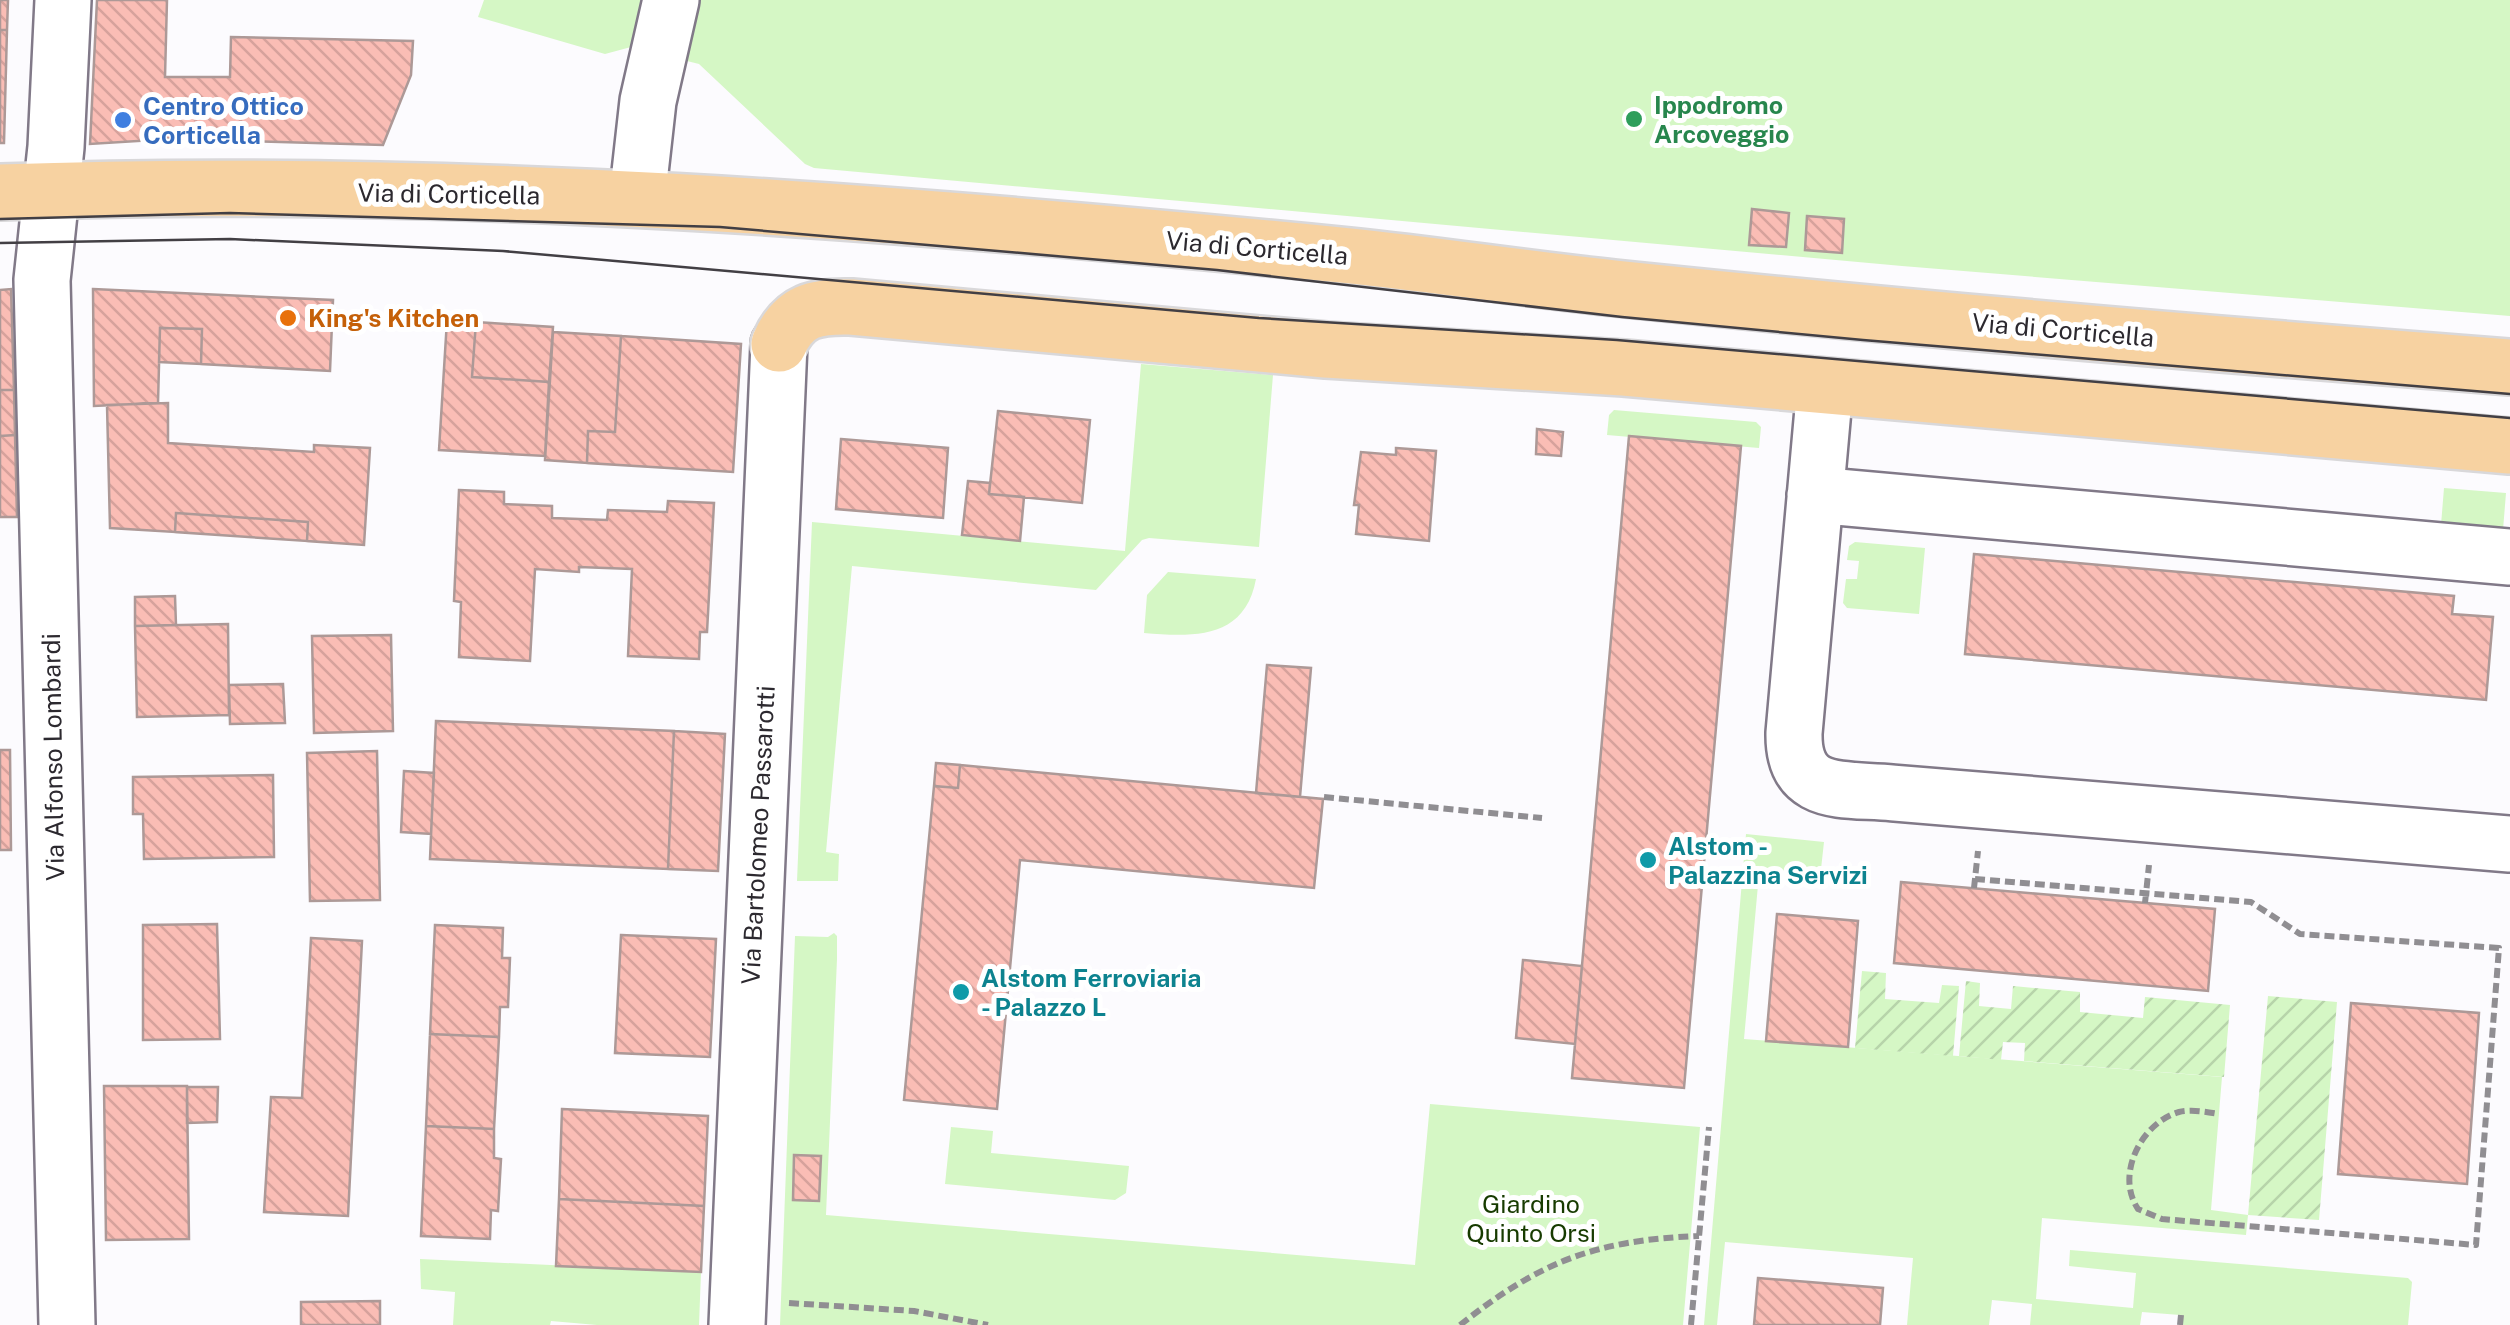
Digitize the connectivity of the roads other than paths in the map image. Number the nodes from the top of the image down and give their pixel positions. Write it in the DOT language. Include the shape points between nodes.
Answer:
graph roads {
  1 [pos="62,0"];
  2 [pos="671,0"];
  3 [pos="26,191"];
  4 [pos="637,199"];
  5 [pos="779,344"];
  6 [pos="2510,366"];
  7 [pos="1825,387"];
  8 [pos="2510,446"];
  9 [pos="1815,495"];
  10 [pos="2510,556"];
  11 [pos="2510,844"];
  12 [pos="759,1314"];
  13 [pos="67,1325"];
  1 -- 3 [label="street, Via Alfonso Lombardi"];
  2 -- 4 [label="street" via="648,100"];
  3 -- 4 [label="main road, Via di Corticella" via="228,188"];
  3 -- 13 [label="street, Via Alfonso Lombardi" via="42,280"];
  4 -- 6 [label="main road, Via di Corticella" via="1316,253 1894,316"];
  5 -- 7 [label="main road" via="805,311 851,307"];
  5 -- 12 [label="street, Via Bartolomeo Passarotti"];
  7 -- 8 [label="main road"];
  7 -- 9 [label="street"];
  9 -- 10 [label="street"];
  9 -- 11 [label="street" via="1794,748 1801,770 1816,784"];
}
